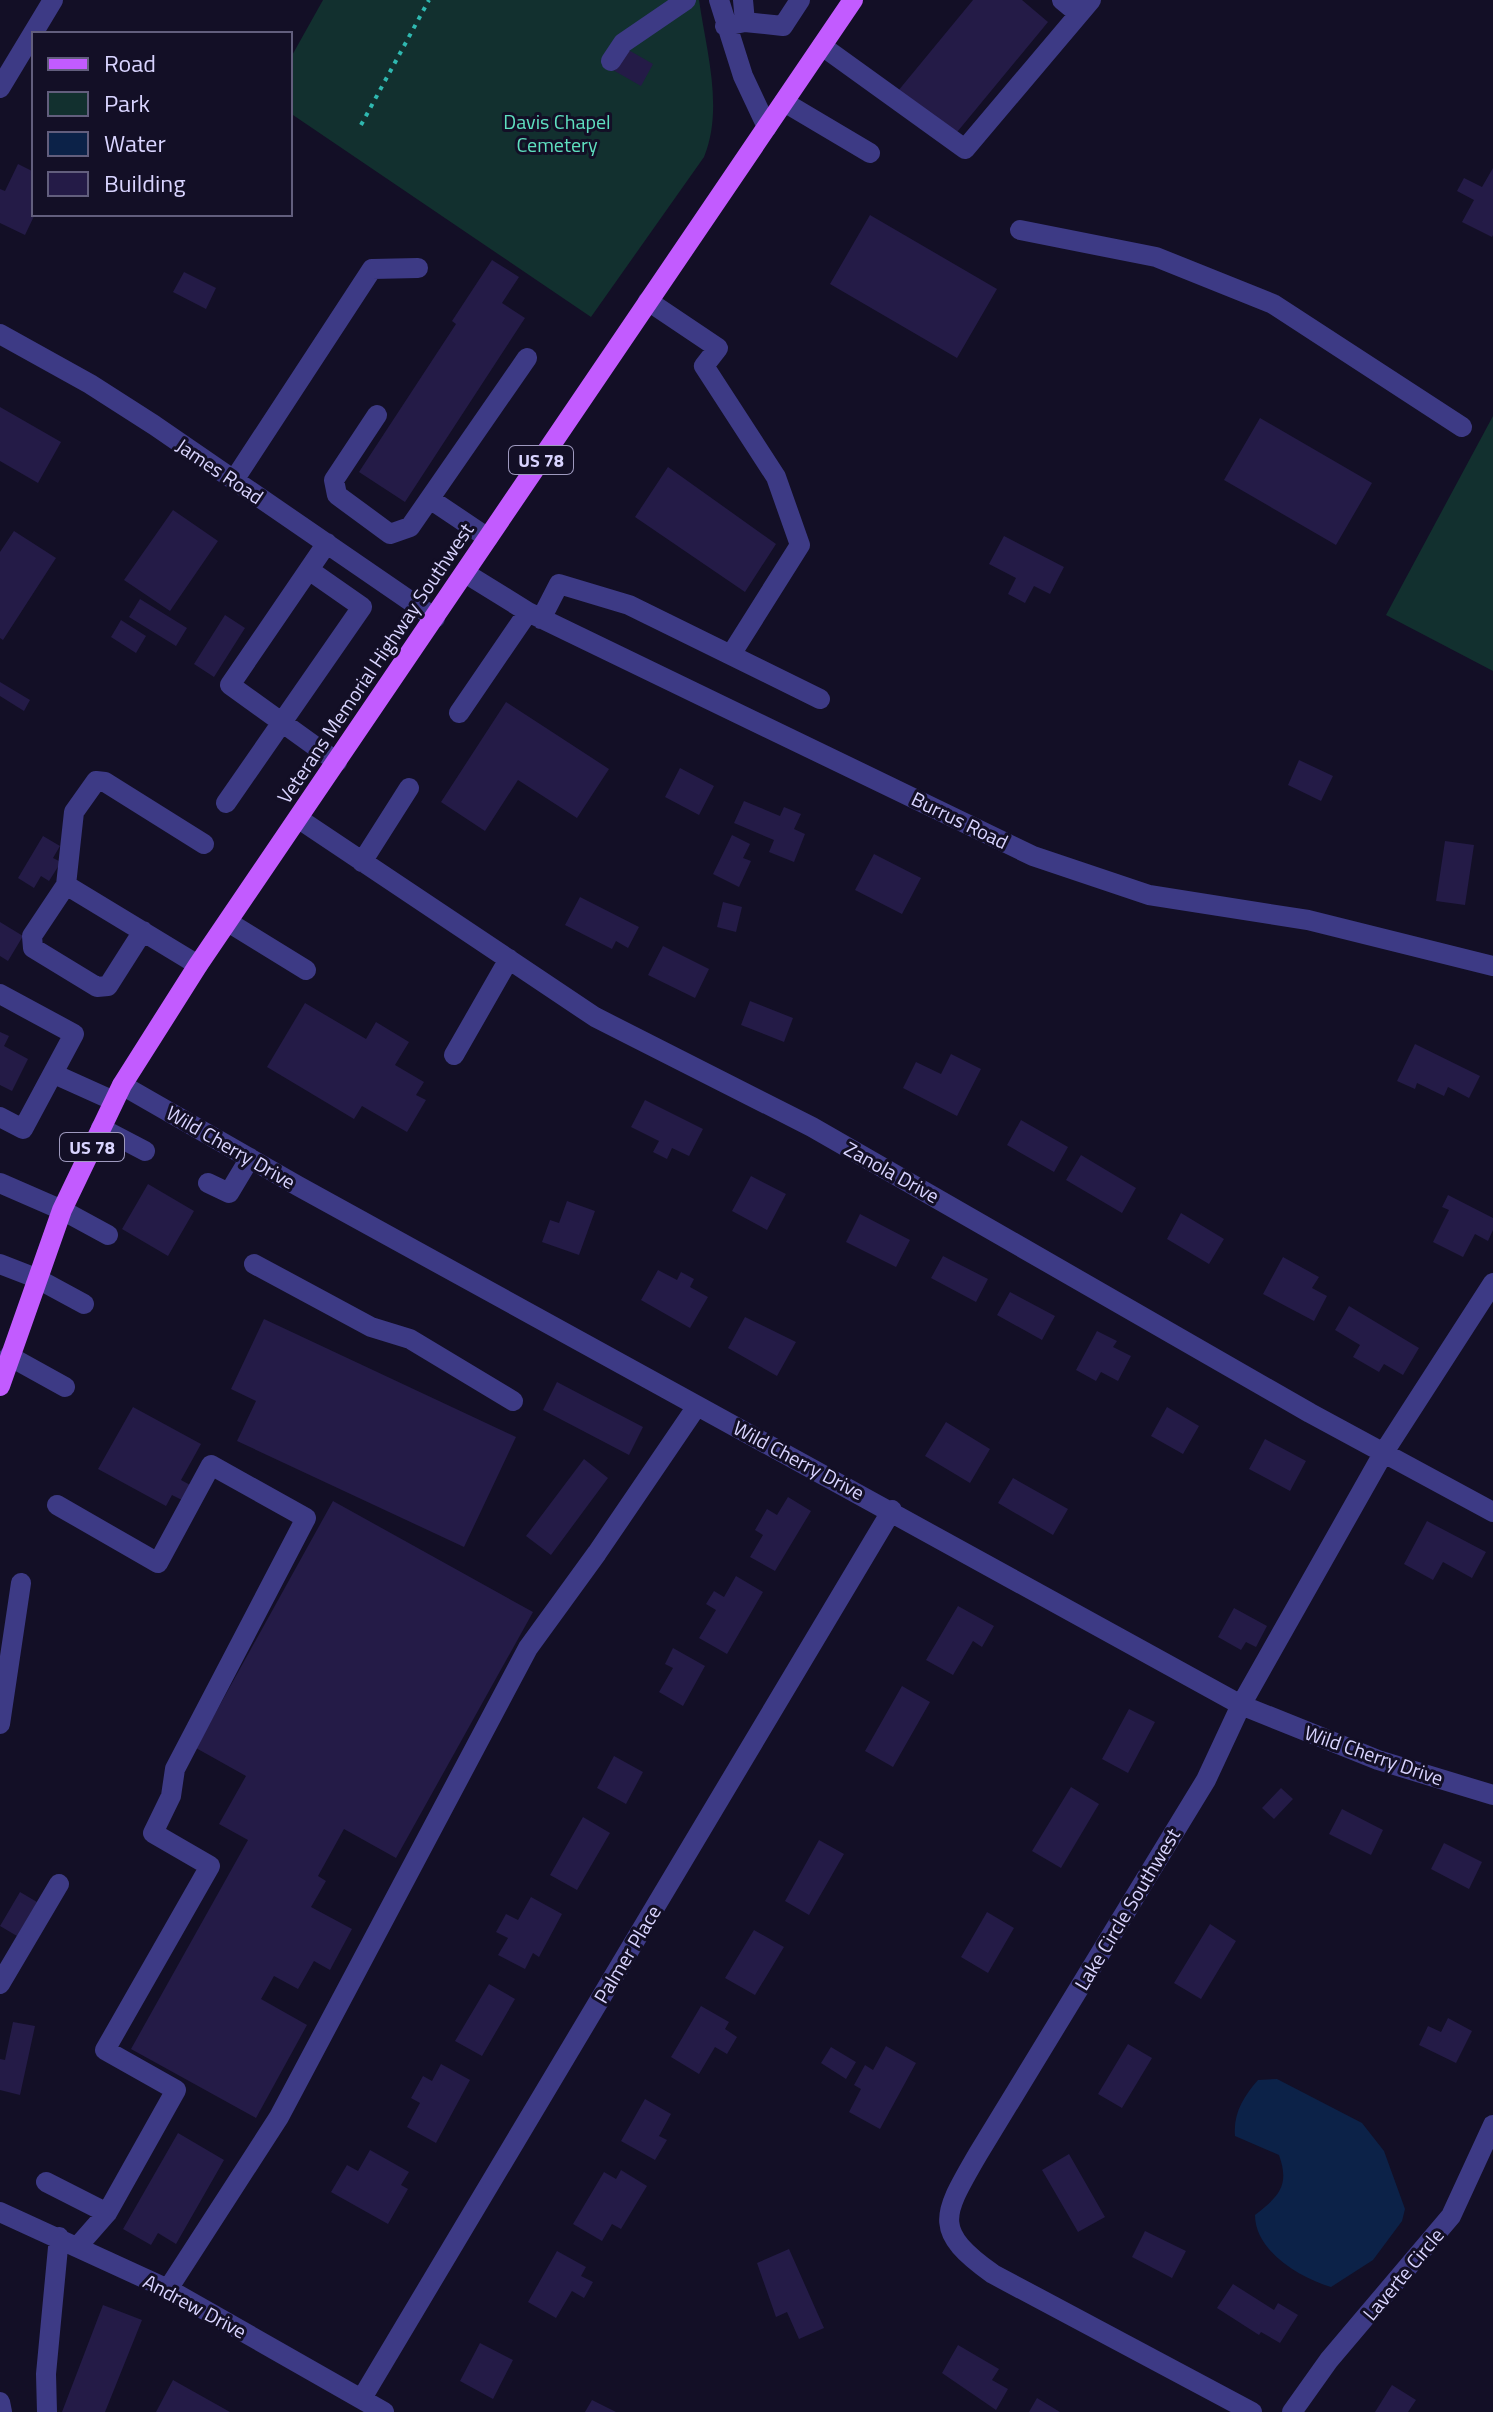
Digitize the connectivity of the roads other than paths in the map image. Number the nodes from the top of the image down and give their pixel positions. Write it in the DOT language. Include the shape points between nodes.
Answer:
graph roads {
  1 [pos="53,0"];
  2 [pos="686,0"];
  3 [pos="719,0"];
  4 [pos="743,0"];
  5 [pos="800,0"];
  6 [pos="853,0"];
  7 [pos="1062,0"];
  8 [pos="1085,7"];
  9 [pos="735,24"];
  10 [pos="34,32"];
  11 [pos="32,35"];
  12 [pos="822,46"];
  13 [pos="611,61"];
  14 [pos="0,88"];
  15 [pos="784,102"];
  16 [pos="767,127"];
  17 [pos="870,153"];
  18 [pos="1020,230"];
  19 [pos="418,268"];
  20 [pos="648,301"];
  21 [pos="0,334"];
  22 [pos="527,358"];
  23 [pos="377,415"];
  24 [pos="1462,427"];
  25 [pos="234,480"];
  26 [pos="430,499"];
  27 [pos="488,538"];
  28 [pos="327,543"];
  29 [pos="309,570"];
  30 [pos="465,573"];
  31 [pos="534,616"];
  32 [pos="435,618"];
  33 [pos="732,653"];
  34 [pos="820,699"];
  35 [pos="459,713"];
  36 [pos="282,722"];
  37 [pos="337,762"];
  38 [pos="409,788"];
  39 [pos="226,803"];
  40 [pos="299,819"];
  41 [pos="204,844"];
  42 [pos="362,862"];
  43 [pos="66,885"];
  44 [pos="228,922"];
  45 [pos="143,931"];
  46 [pos="509,959"];
  47 [pos="198,965"];
  48 [pos="1493,966"];
  49 [pos="306,970"];
  50 [pos="0,994"];
  51 [pos="454,1055"];
  52 [pos="54,1074"];
  53 [pos="118,1093"];
  54 [pos="0,1117"];
  55 [pos="101,1128"];
  56 [pos="145,1151"];
  57 [pos="250,1158"];
  58 [pos="0,1183"];
  59 [pos="208,1183"];
  60 [pos="62,1210"];
  61 [pos="108,1235"];
  62 [pos="0,1264"];
  63 [pos="254,1264"];
  64 [pos="36,1278"];
  65 [pos="1493,1283"];
  66 [pos="84,1304"];
  67 [pos="9,1356"];
  68 [pos="0,1386"];
  69 [pos="65,1387"];
  70 [pos="513,1401"];
  71 [pos="697,1406"];
  72 [pos="1384,1452"];
  73 [pos="57,1505"];
  74 [pos="892,1510"];
  75 [pos="1493,1512"];
  76 [pos="21,1583"];
  77 [pos="4,1668"];
  78 [pos="1241,1705"];
  79 [pos="0,1724"];
  80 [pos="1493,1795"];
  81 [pos="59,1884"];
  82 [pos="0,1984"];
  83 [pos="1493,2125"];
  84 [pos="46,2182"];
  85 [pos="0,2212"];
  86 [pos="107,2213"];
  87 [pos="59,2237"];
  88 [pos="78,2246"];
  89 [pos="168,2289"];
  90 [pos="362,2398"];
  91 [pos="0,2402"];
  92 [pos="2,2412"];
  93 [pos="47,2412"];
  94 [pos="384,2412"];
  95 [pos="1252,2412"];
  96 [pos="1292,2412"];
  1 -- 10 [label="street"];
  2 -- 13 [label="street" via="623,43"];
  3 -- 9 [label="street"];
  4 -- 9 [label="street"];
  5 -- 9 [label="street" via="783,26"];
  6 -- 12 [label="main road, Veterans Memorial Highway Southwest / US 78"];
  7 -- 8 [label="street"];
  8 -- 12 [label="street" via="965,149"];
  9 -- 16 [label="street"];
  11 -- 14 [label="street"];
  12 -- 15 [label="main road, Veterans Memorial Highway Southwest / US 78"];
  15 -- 16 [label="main road, Veterans Memorial Highway Southwest / US 78"];
  15 -- 17 [label="street"];
  16 -- 20 [label="main road, Veterans Memorial Highway Southwest / US 78"];
  18 -- 24 [label="street" via="1156,257 1273,304"];
  19 -- 25 [label="street" via="372,269"];
  20 -- 27 [label="main road, Veterans Memorial Highway Southwest / US 78"];
  20 -- 33 [label="street" via="718,348 704,366 776,477 800,545"];
  21 -- 25 [label="street, James Road" via="90,384"];
  22 -- 26 [label="street"];
  23 -- 26 [label="street" via="334,480 337,495 390,534 410,527"];
  25 -- 28 [label="street, James Road"];
  26 -- 27 [label="street"];
  27 -- 30 [label="main road, Veterans Memorial Highway Southwest / US 78"];
  28 -- 29 [label="street"];
  28 -- 32 [label="street, James Road"];
  29 -- 36 [label="street" via="230,685"];
  29 -- 36 [label="street" via="362,607"];
  30 -- 31 [label="street, Burrus Road"];
  30 -- 32 [label="main road, Veterans Memorial Highway Southwest / US 78"];
  31 -- 33 [label="street" via="559,584 629,605"];
  31 -- 35 [label="street"];
  31 -- 48 [label="street, Burrus Road" via="1033,856 1149,895 1308,920"];
  32 -- 37 [label="main road, Veterans Memorial Highway Southwest / US 78"];
  33 -- 34 [label="street"];
  36 -- 37 [label="street"];
  36 -- 39 [label="street"];
  37 -- 40 [label="main road, Veterans Memorial Highway Southwest / US 78"];
  38 -- 42 [label="street"];
  40 -- 42 [label="street, Zanola Drive"];
  40 -- 44 [label="main road, Veterans Memorial Highway Southwest / US 78"];
  41 -- 43 [label="street" via="96,781 74,812"];
  42 -- 46 [label="street, Zanola Drive"];
  43 -- 45 [label="street"];
  43 -- 45 [label="street" via="32,936 33,948 97,987 108,986"];
  44 -- 47 [label="main road, Veterans Memorial Highway Southwest / US 78"];
  44 -- 49 [label="street"];
  45 -- 47 [label="street"];
  46 -- 51 [label="street"];
  46 -- 72 [label="street, Zanola Drive" via="595,1017 812,1127"];
  47 -- 53 [label="main road, Veterans Memorial Highway Southwest / US 78"];
  50 -- 52 [label="street" via="74,1034"];
  52 -- 53 [label="street, Wild Cherry Drive"];
  52 -- 54 [label="street" via="23,1129"];
  53 -- 55 [label="main road, Veterans Memorial Highway Southwest / US 78"];
  53 -- 57 [label="street, Wild Cherry Drive"];
  55 -- 56 [label="street"];
  55 -- 60 [label="main road, Veterans Memorial Highway Southwest / US 78"];
  57 -- 59 [label="street" via="229,1193"];
  57 -- 71 [label="street, Wild Cherry Drive" via="293,1194"];
  58 -- 60 [label="street"];
  60 -- 61 [label="street"];
  60 -- 64 [label="main road, Veterans Memorial Highway Southwest / US 78"];
  62 -- 64 [label="street"];
  63 -- 70 [label="street" via="371,1327 410,1339"];
  64 -- 66 [label="street"];
  64 -- 67 [label="main road, Veterans Memorial Highway Southwest / US 78"];
  65 -- 72 [label="street, Lake Circle Southwest"];
  67 -- 68 [label="main road, Veterans Memorial Highway Southwest / US 78"];
  67 -- 69 [label="street"];
  71 -- 74 [label="street, Wild Cherry Drive"];
  71 -- 89 [label="street" via="528,1648 279,2117"];
  72 -- 75 [label="street, Zanola Drive"];
  72 -- 78 [label="street, Lake Circle Southwest"];
  73 -- 86 [label="street" via="158,1563 211,1465 306,1518 175,1769 171,1796 153,1833 210,1866 105,2050 176,2090"];
  74 -- 78 [label="street, Wild Cherry Drive"];
  74 -- 90 [label="street, Palmer Place"];
  76 -- 77 [label="street"];
  77 -- 79 [label="street"];
  78 -- 80 [label="street, Wild Cherry Drive" via="1378,1760"];
  78 -- 95 [label="street, Lake Circle Southwest" via="1206,1780 955,2193 949,2232 961,2252 993,2274"];
  81 -- 82 [label="street"];
  83 -- 96 [label="street, Laverte Circle" via="1451,2216 1329,2360"];
  84 -- 86 [label="street"];
  85 -- 87 [label="street, Andrew Drive"];
  86 -- 88 [label="street"];
  87 -- 88 [label="street, Andrew Drive"];
  87 -- 93 [label="street"];
  88 -- 89 [label="street, Andrew Drive"];
  89 -- 90 [label="street, Andrew Drive"];
  90 -- 94 [label="street, Andrew Drive"];
  91 -- 92 [label="street"];
}
